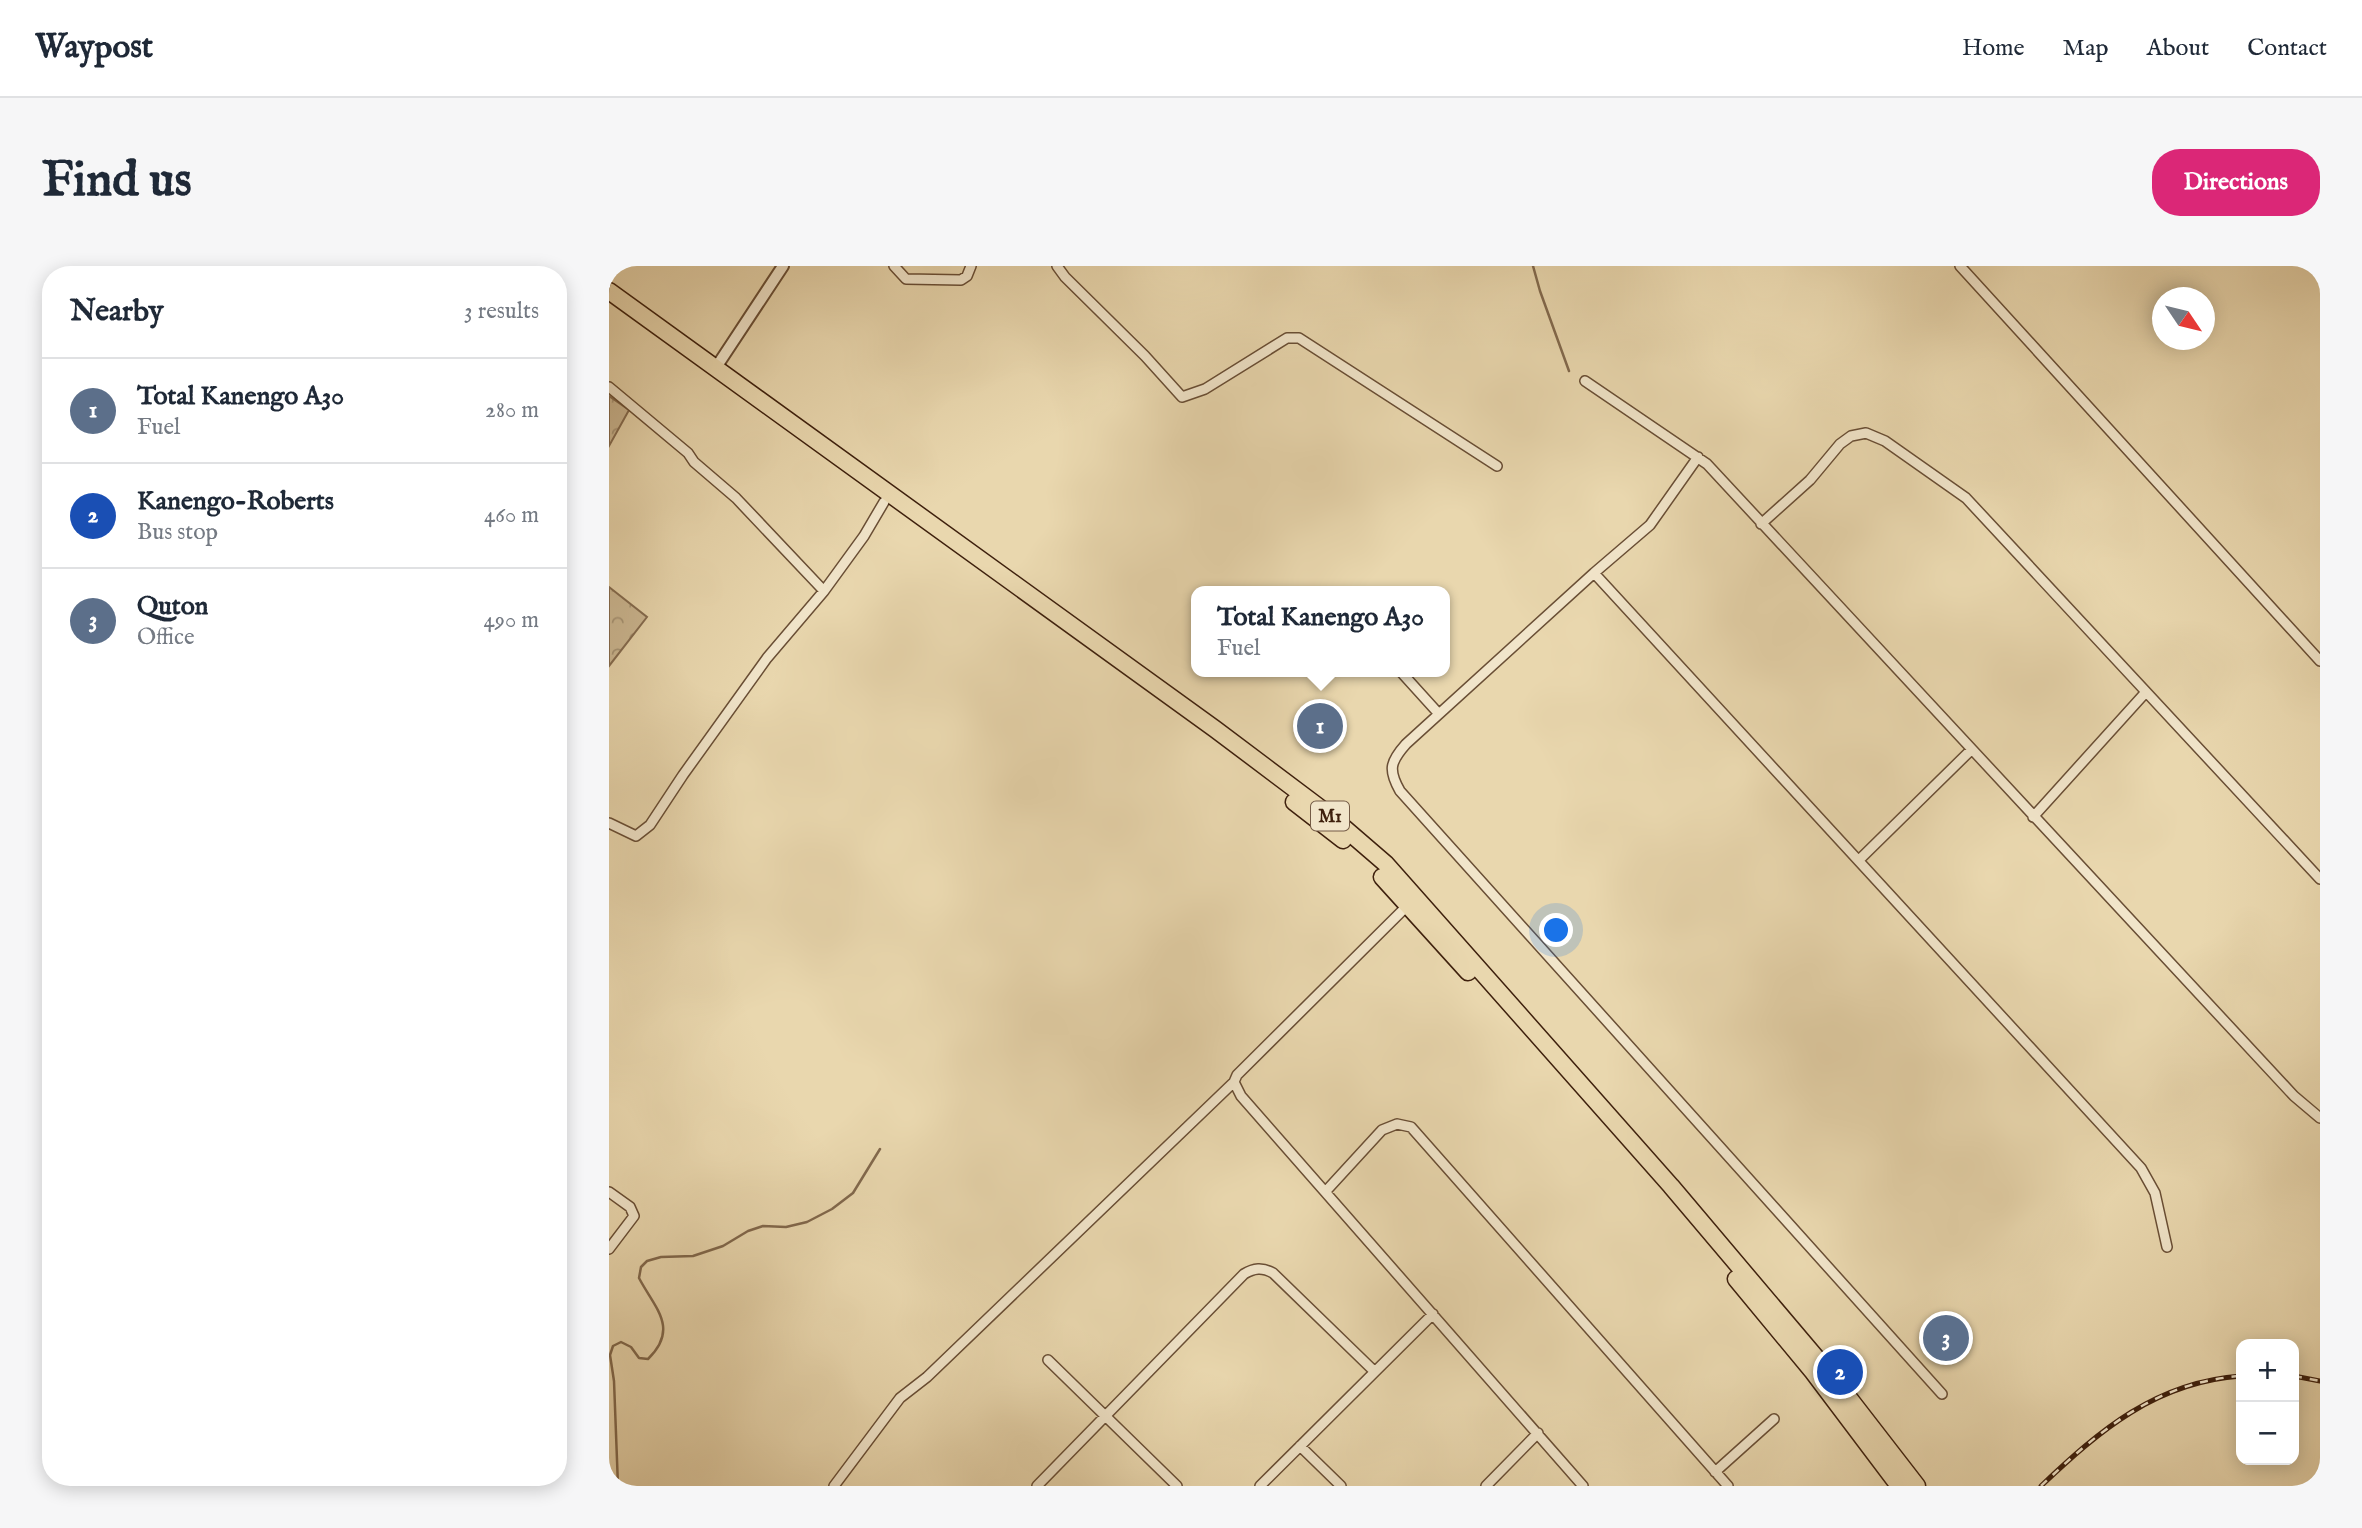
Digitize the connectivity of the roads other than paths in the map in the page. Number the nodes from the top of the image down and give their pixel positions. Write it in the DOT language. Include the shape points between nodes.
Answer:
graph roads {
  1 [pos="783,266"];
  2 [pos="894,266"];
  3 [pos="971,266"];
  4 [pos="1057,266"];
  5 [pos="1960,266"];
  6 [pos="609,291"];
  7 [pos="609,302"];
  8 [pos="715,369"];
  9 [pos="1585,381"];
  10 [pos="609,387"];
  11 [pos="1698,457"];
  12 [pos="1497,466"];
  13 [pos="884,502"];
  14 [pos="1761,524"];
  15 [pos="1594,573"];
  16 [pos="824,591"];
  17 [pos="2320,661"];
  18 [pos="1406,677"];
  19 [pos="2147,692"];
  20 [pos="1439,714"];
  21 [pos="1971,750"];
  22 [pos="2033,817"];
  23 [pos="609,823"];
  24 [pos="1859,860"];
  25 [pos="2320,878"];
  26 [pos="1412,901"];
  27 [pos="1234,1082"];
  28 [pos="2320,1118"];
  29 [pos="1327,1191"];
  30 [pos="609,1192"];
  31 [pos="2167,1247"];
  32 [pos="609,1249"];
  33 [pos="1433,1314"];
  34 [pos="1048,1360"];
  35 [pos="1374,1371"];
  36 [pos="1942,1394"];
  37 [pos="1105,1416"];
  38 [pos="1774,1419"];
  39 [pos="1538,1433"];
  40 [pos="1300,1446"];
  41 [pos="1715,1472"];
  42 [pos="834,1486"];
  43 [pos="1037,1486"];
  44 [pos="1177,1486"];
  45 [pos="1260,1486"];
  46 [pos="1341,1486"];
  47 [pos="1486,1486"];
  48 [pos="1583,1486"];
  49 [pos="1728,1486"];
  50 [pos="1899,1486"];
  51 [pos="1917,1486"];
  1 -- 8 [label="street"];
  2 -- 3 [label="street" via="906,279 961,280"];
  4 -- 12 [label="street" via="1182,397 1205,389 1287,338 1299,338"];
  5 -- 17 [label="street"];
  6 -- 8 [label="highway, M1"];
  7 -- 13 [label="highway, M1"];
  8 -- 26 [label="highway, M1" via="1275,774 1386,864"];
  9 -- 11 [label="street"];
  10 -- 16 [label="street" via="736,498"];
  11 -- 14 [label="street"];
  11 -- 15 [label="street" via="1650,525"];
  13 -- 16 [label="street"];
  13 -- 26 [label="highway, M1" via="1208,736"];
  14 -- 19 [label="street" via="1810,480 1840,444 1859,433 1878,437 1966,498"];
  14 -- 21 [label="street"];
  15 -- 20 [label="street"];
  15 -- 24 [label="street"];
  16 -- 23 [label="street" via="767,658 650,825 636,836"];
  18 -- 20 [label="street"];
  19 -- 22 [label="street"];
  19 -- 25 [label="street"];
  20 -- 36 [label="street" via="1398,754 1392,770 1400,791"];
  21 -- 22 [label="street"];
  21 -- 24 [label="street"];
  22 -- 28 [label="street" via="2294,1096"];
  24 -- 31 [label="street" via="2141,1168 2155,1193"];
  26 -- 27 [label="street"];
  26 -- 50 [label="highway, M1" via="1813,1372"];
  26 -- 51 [label="highway, M1" via="1680,1197 1835,1380"];
  27 -- 29 [label="street" via="1241,1096"];
  27 -- 42 [label="street" via="900,1398"];
  29 -- 33 [label="street"];
  29 -- 41 [label="street" via="1382,1130 1397,1124 1411,1127"];
  30 -- 32 [label="street" via="630,1207 634,1216"];
  33 -- 35 [label="street"];
  33 -- 39 [label="street"];
  34 -- 37 [label="street"];
  35 -- 37 [label="street" via="1273,1273 1258,1268 1244,1274"];
  35 -- 40 [label="street"];
  37 -- 43 [label="street"];
  37 -- 44 [label="street"];
  38 -- 41 [label="street"];
  39 -- 47 [label="street"];
  39 -- 48 [label="street"];
  40 -- 45 [label="street"];
  40 -- 46 [label="street"];
  41 -- 49 [label="street"];
}
